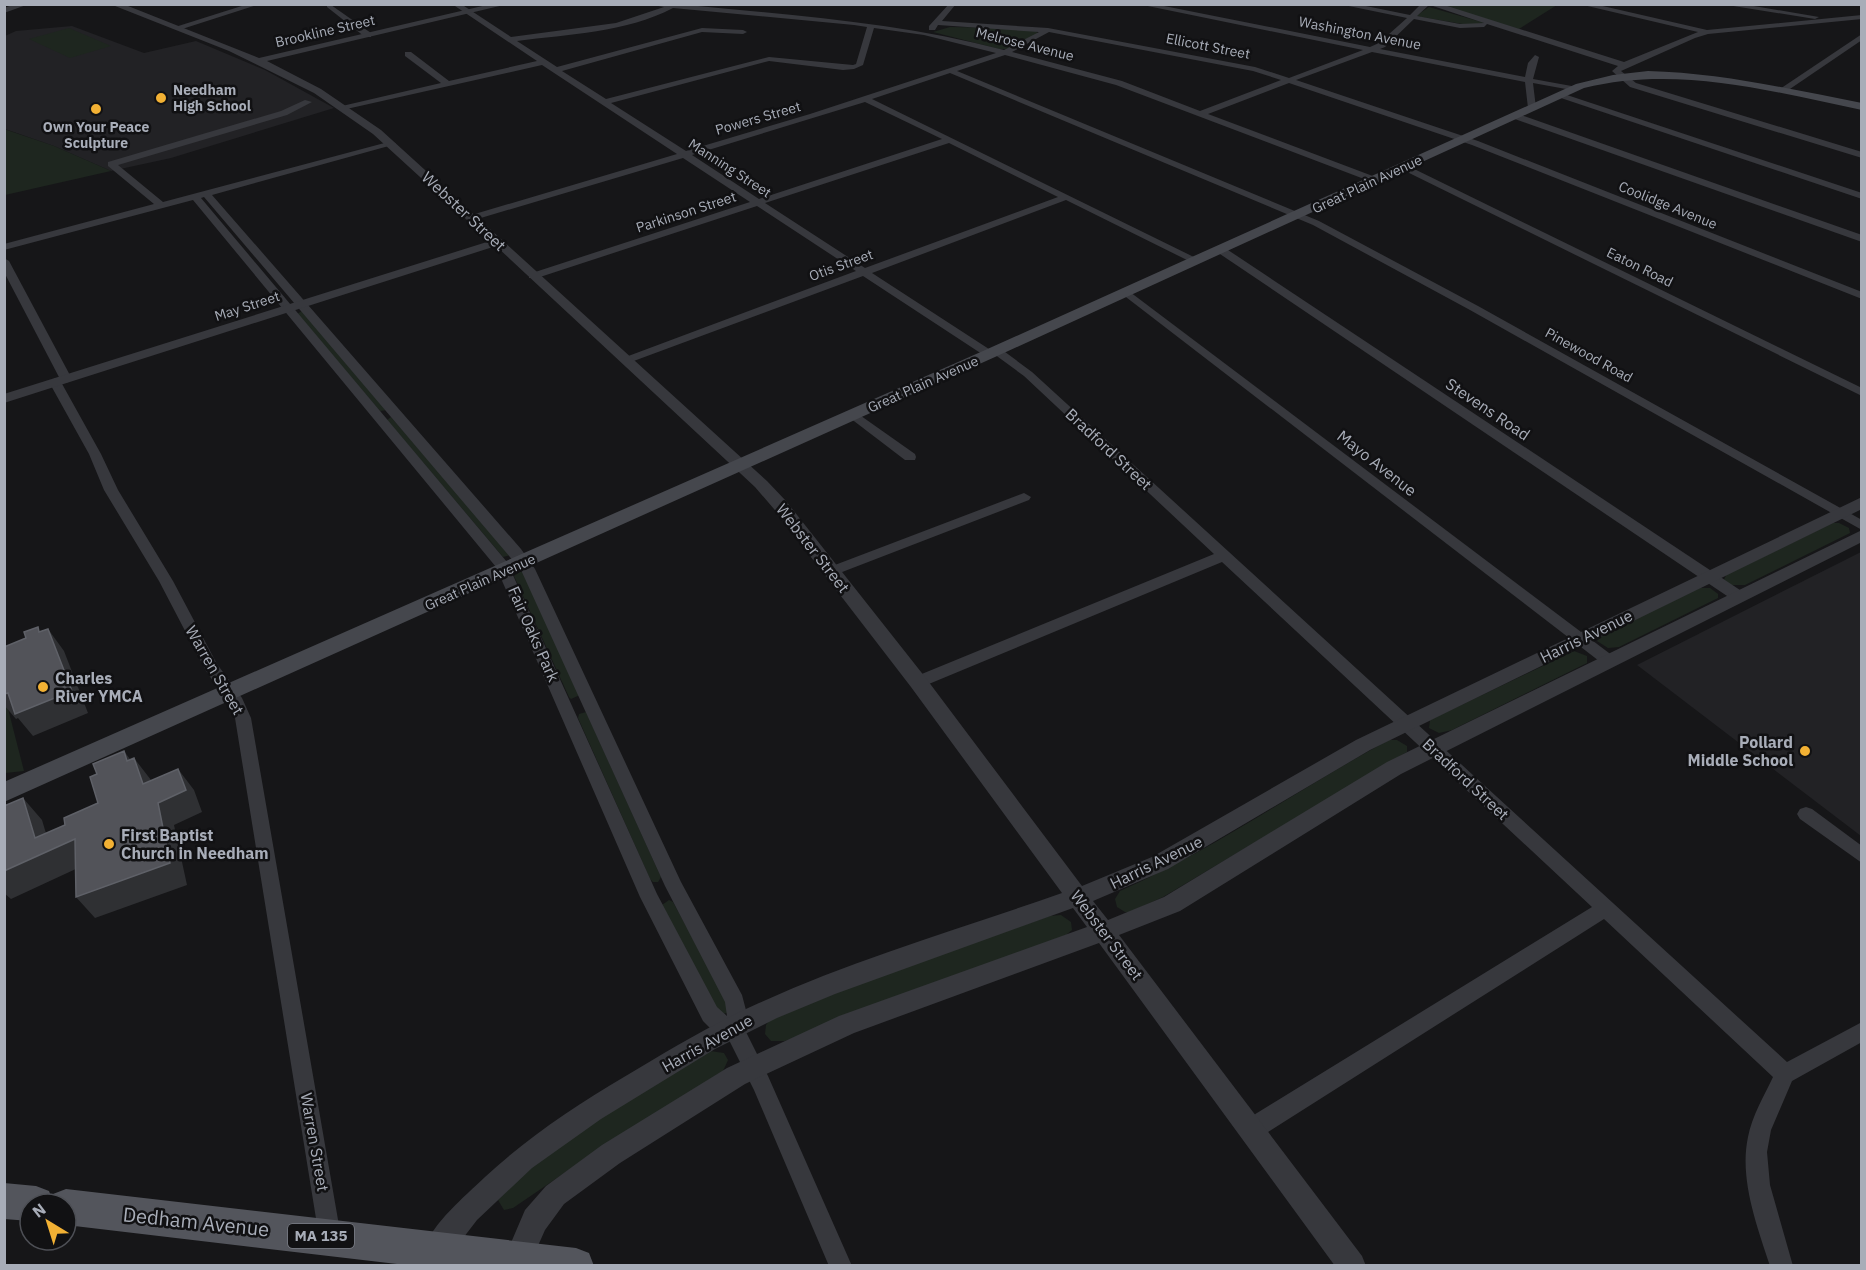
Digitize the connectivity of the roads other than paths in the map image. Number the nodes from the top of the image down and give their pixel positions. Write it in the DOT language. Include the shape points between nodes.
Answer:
graph roads {
  1 [pos="25,4"];
  2 [pos="257,4"];
  3 [pos="455,4"];
  4 [pos="504,4"];
  5 [pos="651,4"];
  6 [pos="771,4"];
  7 [pos="953,4"];
  8 [pos="1342,4"];
  9 [pos="1426,4"];
  10 [pos="1432,4"];
  11 [pos="1582,4"];
  12 [pos="1724,4"];
  13 [pos="117,5"];
  14 [pos="1145,5"];
  15 [pos="329,6"];
  16 [pos="672,6"];
  17 [pos="4,10"];
  18 [pos="468,13"];
  19 [pos="760,15"];
  20 [pos="1410,17"];
  21 [pos="1862,17"];
  22 [pos="1830,20"];
  23 [pos="936,23"];
  24 [pos="1494,24"];
  25 [pos="871,25"];
  26 [pos="1851,26"];
  27 [pos="176,28"];
  28 [pos="1048,30"];
  29 [pos="743,32"];
  30 [pos="1708,32"];
  31 [pos="924,33"];
  32 [pos="368,35"];
  33 [pos="1862,36"];
  34 [pos="508,39"];
  35 [pos="735,41"];
  36 [pos="1843,48"];
  37 [pos="1372,49"];
  38 [pos="1862,51"];
  39 [pos="1006,52"];
  40 [pos="408,54"];
  41 [pos="1535,57"];
  42 [pos="257,61"];
  43 [pos="543,62"];
  44 [pos="555,70"];
  45 [pos="949,70"];
  46 [pos="1623,71"];
  47 [pos="1290,81"];
  48 [pos="1530,81"];
  49 [pos="447,84"];
  50 [pos="1781,91"];
  51 [pos="1568,92"];
  52 [pos="864,98"];
  53 [pos="308,102"];
  54 [pos="604,102"];
  55 [pos="1862,107"];
  56 [pos="345,108"];
  57 [pos="1532,108"];
  58 [pos="1200,114"];
  59 [pos="1515,116"];
  60 [pos="1464,139"];
  61 [pos="949,140"];
  62 [pos="392,144"];
  63 [pos="683,154"];
  64 [pos="1862,155"];
  65 [pos="1404,167"];
  66 [pos="1375,180"];
  67 [pos="201,195"];
  68 [pos="1862,196"];
  69 [pos="1066,197"];
  70 [pos="758,202"];
  71 [pos="161,206"];
  72 [pos="1298,215"];
  73 [pos="471,218"];
  74 [pos="1862,239"];
  75 [pos="498,242"];
  76 [pos="4,247"];
  77 [pos="1221,250"];
  78 [pos="4,261"];
  79 [pos="1197,261"];
  80 [pos="864,272"];
  81 [pos="533,276"];
  82 [pos="1126,292"];
  83 [pos="1862,296"];
  84 [pos="295,307"];
  85 [pos="993,352"];
  86 [pos="627,360"];
  87 [pos="61,381"];
  88 [pos="1862,393"];
  89 [pos="4,399"];
  90 [pos="395,411"];
  91 [pos="854,415"];
  92 [pos="378,417"];
  93 [pos="910,456"];
  94 [pos="742,465"];
  95 [pos="1024,497"];
  96 [pos="1862,502"];
  97 [pos="1839,513"];
  98 [pos="1862,526"];
  99 [pos="1862,534"];
  100 [pos="1225,555"];
  101 [pos="524,562"];
  102 [pos="505,571"];
  103 [pos="832,571"];
  104 [pos="1708,576"];
  105 [pos="1738,596"];
  106 [pos="1580,639"];
  107 [pos="1608,660"];
  108 [pos="918,682"];
  109 [pos="230,693"];
  110 [pos="588,702"];
  111 [pos="567,710"];
  112 [pos="1406,723"];
  113 [pos="1433,748"];
  114 [pos="4,793"];
  115 [pos="1806,814"];
  116 [pos="1862,856"];
  117 [pos="674,886"];
  118 [pos="650,897"];
  119 [pos="1079,897"];
  120 [pos="1606,908"];
  121 [pos="1104,930"];
  122 [pos="734,1027"];
  123 [pos="1862,1031"];
  124 [pos="753,1067"];
  125 [pos="1785,1074"];
  126 [pos="1252,1129"];
  127 [pos="78,1208"];
  128 [pos="330,1237"];
  129 [pos="437,1249"];
  130 [pos="389,1255"];
  131 [pos="518,1259"];
  132 [pos="576,1266"];
  133 [pos="841,1266"];
  134 [pos="1352,1266"];
  135 [pos="1782,1266"];
  1 -- 17 [label="street"];
  2 -- 27 [label="street"];
  3 -- 18 [label="street, Manning Street"];
  4 -- 18 [label="street, Brookline Street"];
  5 -- 16 [label="street, Melrose Avenue"];
  6 -- 19 [label="street"];
  7 -- 23 [label="street"];
  8 -- 20 [label="street"];
  9 -- 20 [label="street"];
  10 -- 24 [label="street"];
  11 -- 30 [label="street"];
  12 -- 22 [label="street"];
  13 -- 27 [label="street, Webster Street"];
  14 -- 37 [label="street, Washington Avenue"];
  15 -- 32 [label="street"];
  16 -- 19 [label="street, Melrose Avenue"];
  16 -- 34 [label="street" via="623,23"];
  18 -- 32 [label="street, Brookline Street"];
  18 -- 34 [label="street, Manning Street"];
  19 -- 25 [label="street, Melrose Avenue"];
  19 -- 29 [label="street"];
  20 -- 24 [label="street" via="1469,26"];
  20 -- 37 [label="street" via="1382,45"];
  21 -- 22 [label="street"];
  22 -- 26 [label="street"];
  22 -- 30 [label="street"];
  23 -- 28 [label="street, Ellicott Street"];
  23 -- 31 [label="street"];
  24 -- 46 [label="street"];
  25 -- 31 [label="street, Melrose Avenue"];
  25 -- 54 [label="street" via="859,65 854,67 769,59"];
  27 -- 42 [label="street, Webster Street"];
  28 -- 39 [label="street, Powers Street"];
  28 -- 47 [label="street, Ellicott Street" via="1239,64"];
  29 -- 35 [label="street"];
  29 -- 44 [label="street" via="702,30"];
  30 -- 46 [label="street" via="1692,36"];
  31 -- 39 [label="street, Melrose Avenue"];
  32 -- 42 [label="street, Brookline Street"];
  33 -- 36 [label="street"];
  34 -- 43 [label="street, Manning Street"];
  36 -- 38 [label="street"];
  36 -- 50 [label="street"];
  37 -- 47 [label="street"];
  37 -- 48 [label="street, Washington Avenue"];
  39 -- 45 [label="street, Powers Street"];
  39 -- 58 [label="street, Melrose Avenue" via="1112,80"];
  40 -- 49 [label="street"];
  41 -- 48 [label="street" via="1528,68"];
  42 -- 56 [label="street, Webster Street"];
  43 -- 44 [label="street, Manning Street"];
  43 -- 49 [label="street"];
  44 -- 54 [label="street, Manning Street"];
  45 -- 52 [label="street, Powers Street"];
  45 -- 72 [label="street, Pinewood Road"];
  46 -- 50 [label="main road, Great Plain Avenue" via="1697,77"];
  46 -- 51 [label="main road, Great Plain Avenue"];
  46 -- 64 [label="street" via="1633,86"];
  47 -- 58 [label="street"];
  47 -- 60 [label="street, Ellicott Street"];
  48 -- 51 [label="street, Washington Avenue"];
  48 -- 57 [label="street"];
  49 -- 56 [label="street"];
  50 -- 55 [label="main road, Great Plain Avenue"];
  51 -- 57 [label="main road, Great Plain Avenue"];
  51 -- 68 [label="street, Washington Avenue"];
  52 -- 61 [label="street"];
  52 -- 63 [label="street, Powers Street"];
  53 -- 71 [label="street" via="284,113 111,164"];
  54 -- 63 [label="street, Manning Street"];
  56 -- 62 [label="street, Webster Street"];
  57 -- 59 [label="main road, Great Plain Avenue"];
  58 -- 66 [label="street, Melrose Avenue"];
  59 -- 60 [label="main road, Great Plain Avenue"];
  59 -- 74 [label="street"];
  60 -- 65 [label="main road, Great Plain Avenue"];
  60 -- 83 [label="street, Coolidge Avenue"];
  61 -- 69 [label="street"];
  61 -- 70 [label="street, Parkinson Street"];
  62 -- 67 [label="street"];
  62 -- 73 [label="street, Webster Street"];
  63 -- 70 [label="street, Manning Street"];
  63 -- 73 [label="street, Powers Street"];
  65 -- 66 [label="main road, Great Plain Avenue"];
  65 -- 88 [label="street, Eaton Road"];
  66 -- 72 [label="main road, Great Plain Avenue"];
  67 -- 71 [label="street"];
  67 -- 84 [label="street, Fair Oaks Park"];
  69 -- 79 [label="street"];
  69 -- 80 [label="street, Otis Street"];
  70 -- 80 [label="street, Manning Street"];
  70 -- 81 [label="street, Parkinson Street"];
  71 -- 76 [label="street"];
  72 -- 77 [label="main road, Great Plain Avenue"];
  72 -- 97 [label="street, Pinewood Road" via="1474,308"];
  73 -- 75 [label="street, Webster Street"];
  75 -- 81 [label="street, Webster Street"];
  75 -- 84 [label="street, May Street"];
  77 -- 79 [label="main road, Great Plain Avenue"];
  77 -- 104 [label="street, Stevens Road"];
  78 -- 87 [label="street, Warren Street"];
  79 -- 82 [label="main road, Great Plain Avenue"];
  80 -- 85 [label="street, Manning Street"];
  80 -- 86 [label="street, Otis Street"];
  81 -- 86 [label="street, Webster Street"];
  82 -- 85 [label="main road, Great Plain Avenue"];
  82 -- 106 [label="street, Mayo Avenue"];
  84 -- 87 [label="street, May Street"];
  84 -- 90 [label="street, Fair Oaks Park"];
  84 -- 92 [label="street, Fair Oaks Park"];
  85 -- 91 [label="main road, Great Plain Avenue"];
  85 -- 100 [label="street, Bradford Street" via="1028,374"];
  86 -- 94 [label="street, Webster Street"];
  87 -- 89 [label="street, May Street"];
  87 -- 109 [label="street, Warren Street" via="111,490 166,581 211,667"];
  90 -- 92 [label="street"];
  90 -- 101 [label="street, Fair Oaks Park"];
  91 -- 93 [label="street"];
  91 -- 94 [label="main road, Great Plain Avenue"];
  92 -- 102 [label="street, Fair Oaks Park"];
  94 -- 101 [label="main road, Great Plain Avenue"];
  94 -- 103 [label="street, Webster Street" via="780,505"];
  95 -- 103 [label="street"];
  96 -- 97 [label="street, Harris Avenue"];
  97 -- 98 [label="street, Pinewood Road"];
  97 -- 104 [label="street, Harris Avenue"];
  99 -- 105 [label="street, Harris Avenue"];
  100 -- 108 [label="street"];
  100 -- 112 [label="street, Bradford Street"];
  101 -- 102 [label="main road, Great Plain Avenue"];
  101 -- 110 [label="street, Fair Oaks Park"];
  102 -- 109 [label="main road, Great Plain Avenue"];
  102 -- 111 [label="street, Fair Oaks Park"];
  103 -- 108 [label="street, Webster Street"];
  104 -- 105 [label="street, Stevens Road"];
  104 -- 106 [label="street, Harris Avenue"];
  105 -- 107 [label="street, Harris Avenue"];
  106 -- 107 [label="street, Mayo Avenue"];
  106 -- 112 [label="street, Harris Avenue"];
  107 -- 113 [label="street, Harris Avenue"];
  108 -- 119 [label="street, Webster Street"];
  109 -- 114 [label="main road, Great Plain Avenue"];
  109 -- 128 [label="street, Warren Street" via="243,718"];
  110 -- 111 [label="street"];
  110 -- 117 [label="street, Fair Oaks Park"];
  111 -- 118 [label="street, Fair Oaks Park"];
  112 -- 113 [label="street, Bradford Street"];
  112 -- 119 [label="street, Harris Avenue" via="1300,780 1177,855"];
  113 -- 120 [label="street, Bradford Street"];
  113 -- 121 [label="street, Harris Avenue" via="1343,797 1187,896"];
  115 -- 116 [label="street"];
  117 -- 118 [label="street"];
  117 -- 122 [label="street, Fair Oaks Park" via="735,1001"];
  118 -- 122 [label="street, Fair Oaks Park" via="710,1014 719,1023"];
  119 -- 121 [label="street, Webster Street"];
  119 -- 122 [label="street, Harris Avenue" via="829,985"];
  120 -- 125 [label="street, Bradford Street"];
  120 -- 126 [label="street"];
  121 -- 124 [label="street, Harris Avenue" via="847,1024"];
  121 -- 126 [label="street, Webster Street"];
  122 -- 124 [label="street, Fair Oaks Park"];
  122 -- 129 [label="street, Harris Avenue" via="615,1096 540,1147 492,1187"];
  123 -- 125 [label="street"];
  124 -- 131 [label="street, Harris Avenue" via="674,1113 578,1177 535,1220"];
  124 -- 133 [label="street, Fair Oaks Park"];
  125 -- 135 [label="street" via="1758,1138 1768,1225"];
  126 -- 134 [label="street, Webster Street"];
  127 -- 128 [label="main road, Dedham Avenue / MA 135"];
  128 -- 130 [label="main road, Dedham Avenue / MA 135"];
  129 -- 130 [label="main road, Dedham Avenue / MA 135"];
  129 -- 131 [label="main road, Dedham Avenue / MA 135"];
  131 -- 132 [label="main road, Dedham Avenue / MA 135"];
}
